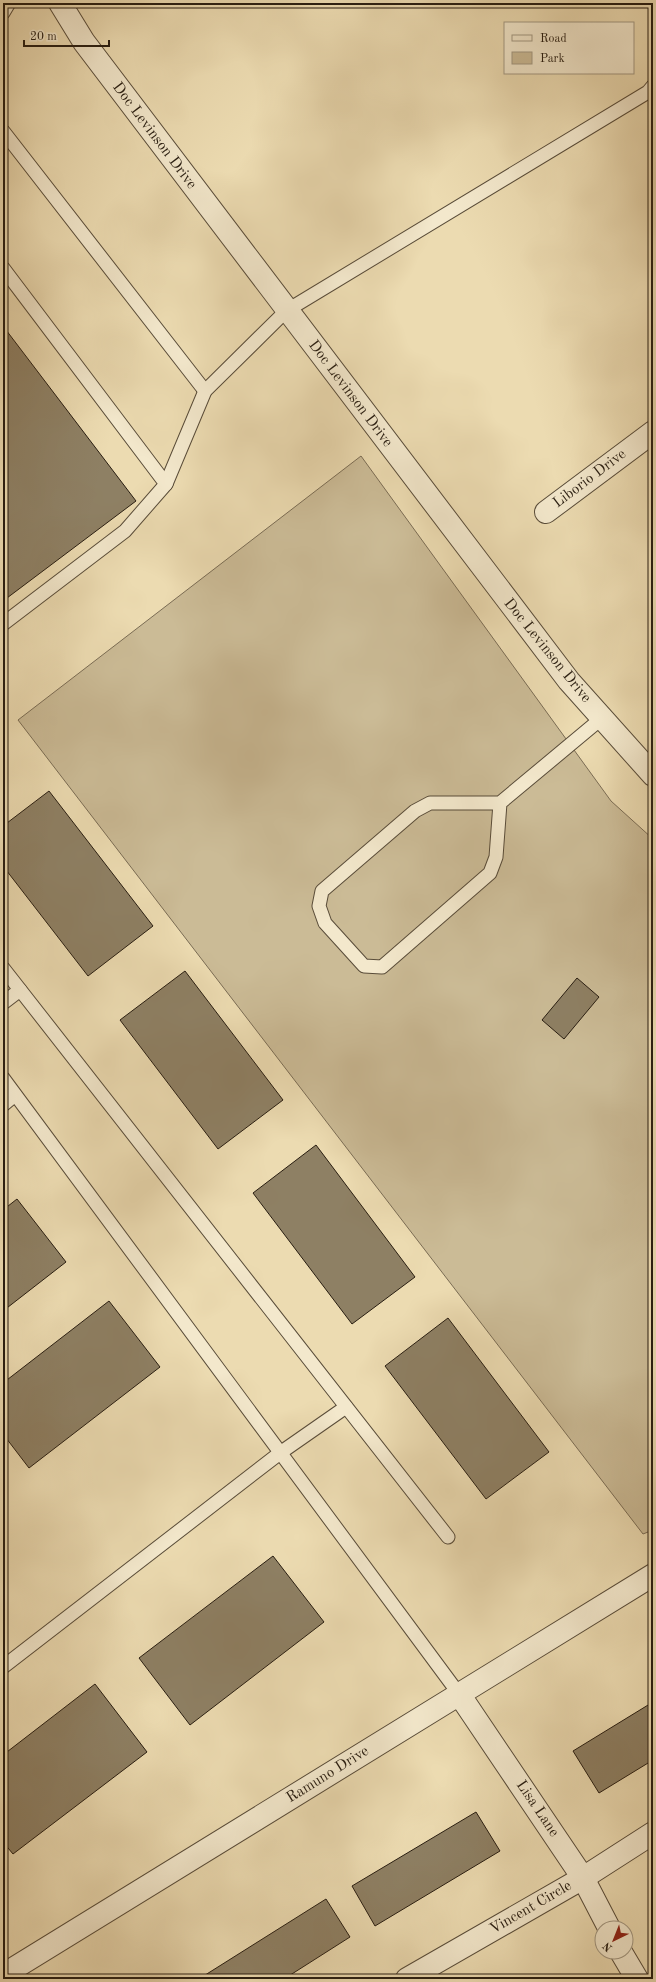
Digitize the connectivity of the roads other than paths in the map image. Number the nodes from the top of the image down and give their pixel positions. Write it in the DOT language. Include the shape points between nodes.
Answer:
graph roads {
  1 [pos="9,3"];
  2 [pos="60,3"];
  3 [pos="3,13"];
  4 [pos="653,86"];
  5 [pos="3,132"];
  6 [pos="3,268"];
  7 [pos="286,311"];
  8 [pos="205,391"];
  9 [pos="653,432"];
  10 [pos="166,484"];
  11 [pos="546,512"];
  12 [pos="3,624"];
  13 [pos="602,718"];
  14 [pos="653,775"];
  15 [pos="500,803"];
  16 [pos="3,968"];
  17 [pos="20,990"];
  18 [pos="3,1003"];
  19 [pos="3,1078"];
  20 [pos="16,1095"];
  21 [pos="3,1105"];
  22 [pos="346,1407"];
  23 [pos="280,1452"];
  24 [pos="448,1537"];
  25 [pos="653,1575"];
  26 [pos="3,1667"];
  27 [pos="459,1694"];
  28 [pos="653,1833"];
  29 [pos="583,1878"];
  30 [pos="605,1920"];
  31 [pos="626,1960"];
  32 [pos="3,1974"];
  33 [pos="419,1976"];
  34 [pos="637,1979"];
  1 -- 3 [label="lane"];
  2 -- 7 [label="street, Doc Levinson Drive" via="84,42"];
  4 -- 7 [label="lane" via="641,97"];
  5 -- 8 [label="lane"];
  6 -- 10 [label="lane"];
  7 -- 8 [label="lane"];
  7 -- 13 [label="street, Doc Levinson Drive" via="569,681"];
  8 -- 10 [label="lane"];
  9 -- 11 [label="street, Liborio Drive"];
  10 -- 12 [label="lane" via="125,531"];
  13 -- 14 [label="street, Doc Levinson Drive"];
  13 -- 15 [label="lane"];
  15 -- 15 [label="lane" via="430,802 415,810 322,891 319,906 325,923 364,966 382,967 490,873 496,857"];
  16 -- 17 [label="lane"];
  17 -- 18 [label="lane"];
  17 -- 22 [label="lane"];
  19 -- 20 [label="lane"];
  20 -- 21 [label="lane"];
  20 -- 23 [label="lane"];
  22 -- 23 [label="lane"];
  22 -- 24 [label="lane"];
  23 -- 26 [label="lane"];
  23 -- 27 [label="lane"];
  25 -- 27 [label="street, Ramuno Drive"];
  27 -- 29 [label="street, Lisa Lane"];
  27 -- 32 [label="street, Ramuno Drive"];
  28 -- 29 [label="street, Vincent Circle"];
  29 -- 30 [label="street, Lisa Lane"];
  29 -- 33 [label="street, Vincent Circle"];
  31 -- 34 [label="street"];
}
